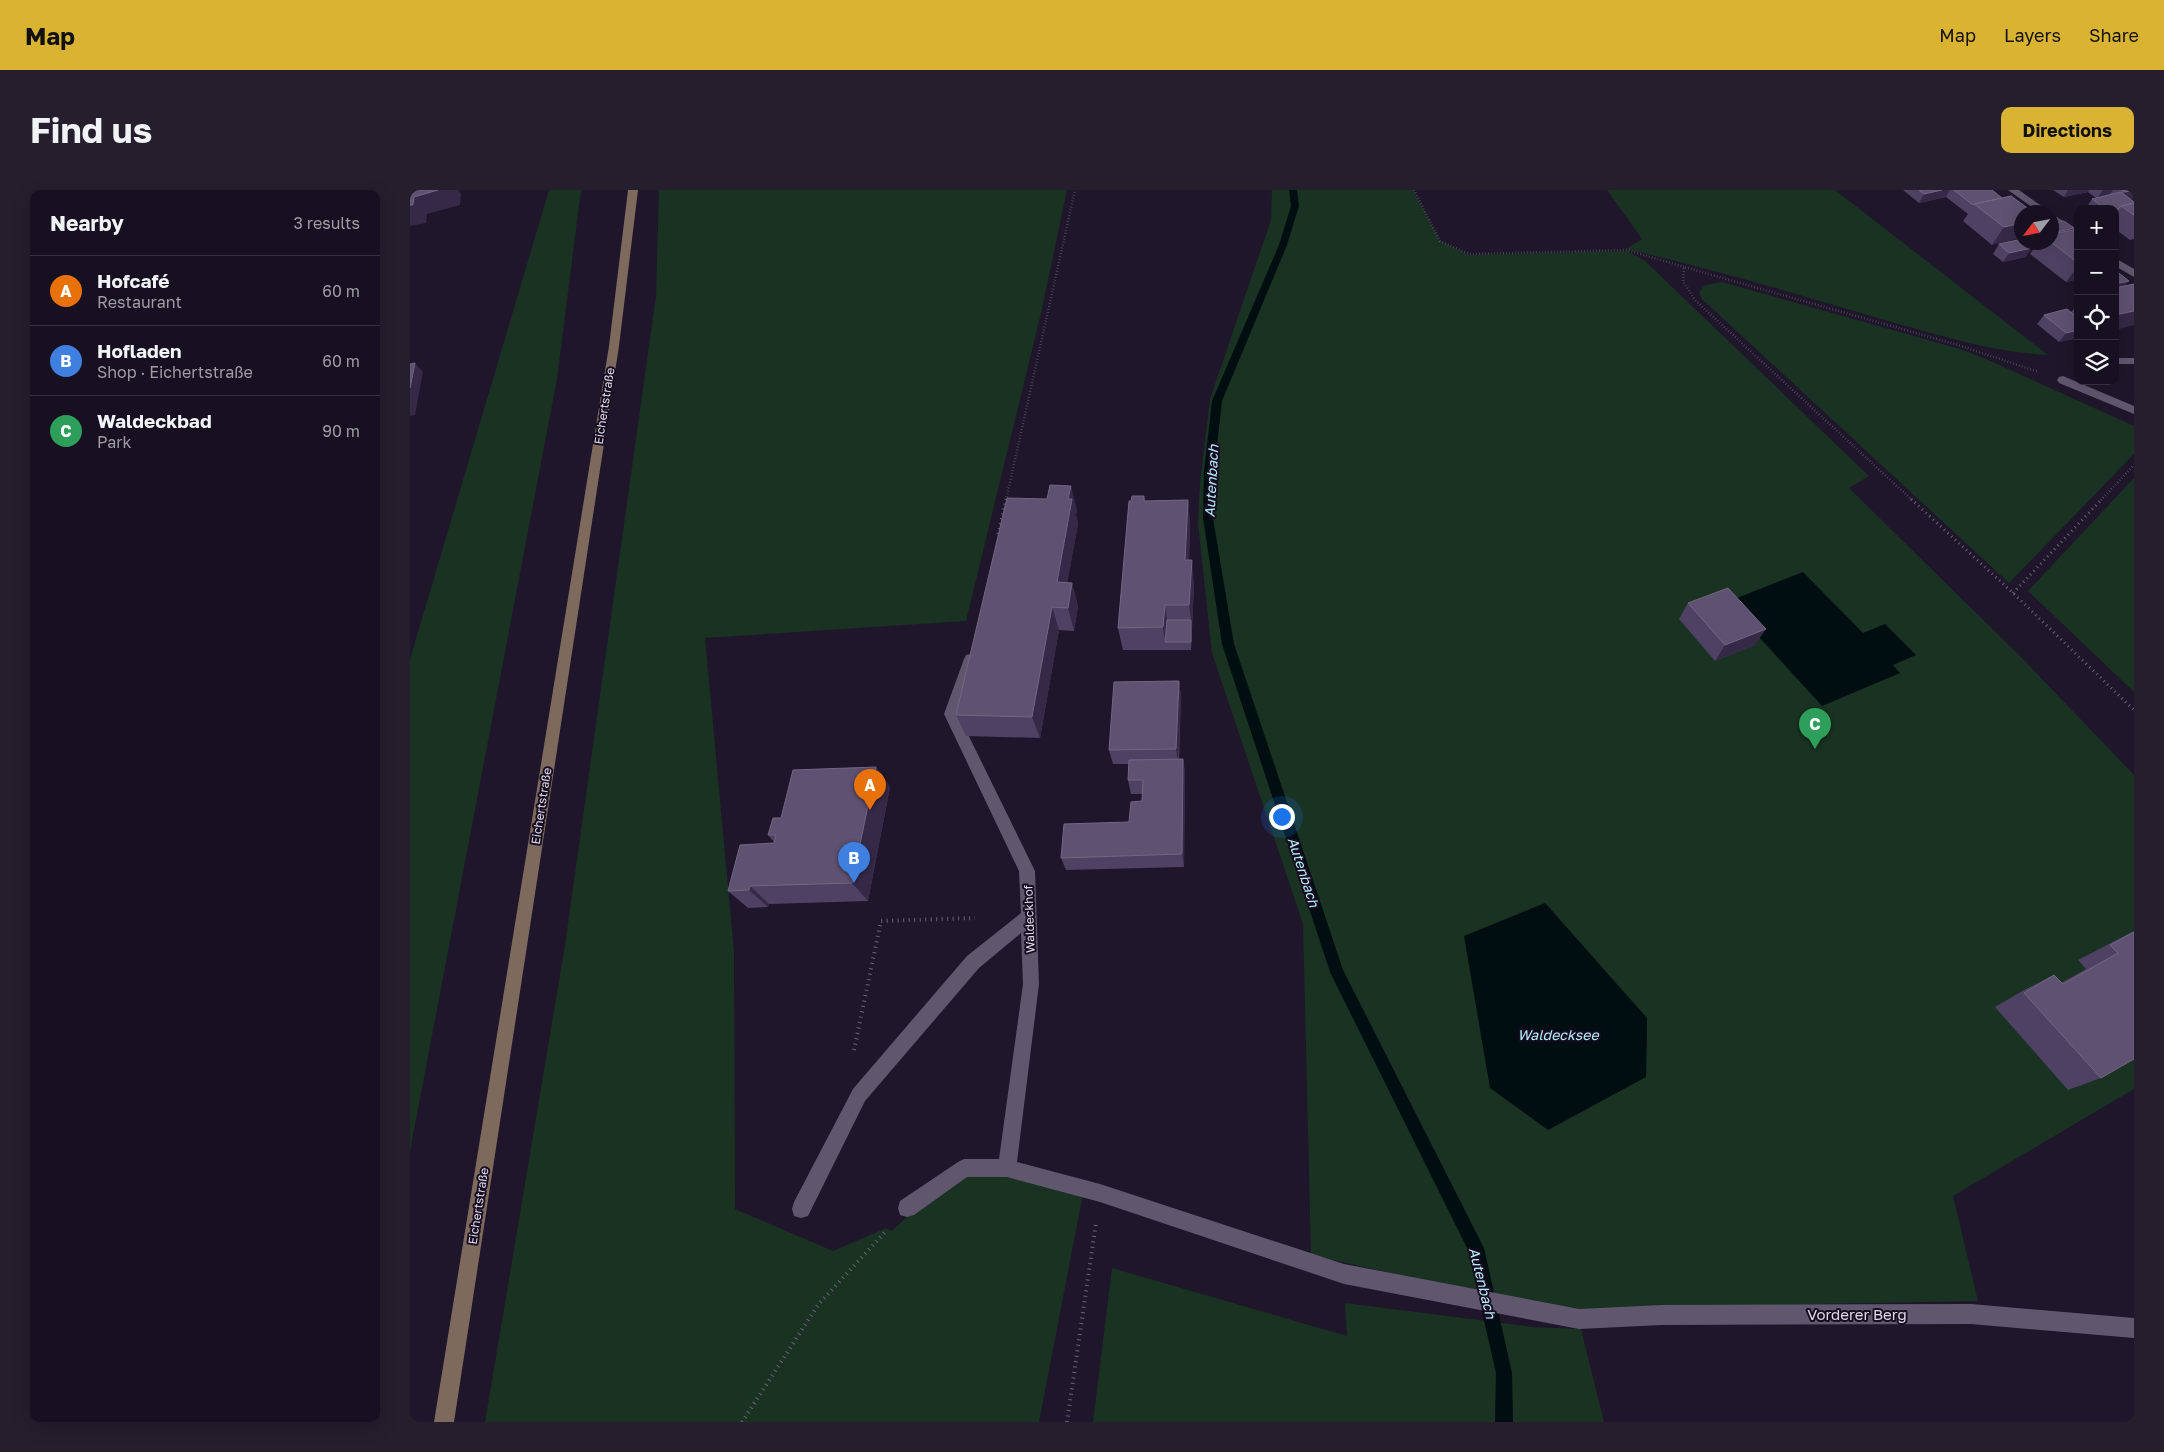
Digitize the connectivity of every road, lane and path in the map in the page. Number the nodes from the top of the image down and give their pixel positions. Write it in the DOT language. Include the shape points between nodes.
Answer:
graph roads {
  1 [pos="633,190"];
  2 [pos="1075,190"];
  3 [pos="1414,190"];
  4 [pos="2013,190"];
  5 [pos="2036,205"];
  6 [pos="2059,222"];
  7 [pos="2074,232"];
  8 [pos="2119,264"];
  9 [pos="1684,267"];
  10 [pos="2134,274"];
  11 [pos="2119,361"];
  12 [pos="2134,361"];
  13 [pos="2074,376"];
  14 [pos="2063,380"];
  15 [pos="2134,410"];
  16 [pos="2134,464"];
  17 [pos="996,542"];
  18 [pos="2013,593"];
  19 [pos="971,659"];
  20 [pos="2134,710"];
  21 [pos="1028,917"];
  22 [pos="981,918"];
  23 [pos="859,1095"];
  24 [pos="1007,1168"];
  25 [pos="1100,1193"];
  26 [pos="907,1208"];
  27 [pos="801,1209"];
  28 [pos="2134,1328"];
  29 [pos="444,1422"];
  30 [pos="742,1422"];
  31 [pos="1066,1422"];
  1 -- 29 [label="street, Eichertstraße" via="614,346"];
  2 -- 17 [label="path"];
  3 -- 9 [label="path" via="1440,241 1468,254 1626,250"];
  4 -- 5 [label="street"];
  6 -- 7 [label="street"];
  8 -- 10 [label="street"];
  9 -- 14 [label="path" via="1958,345"];
  9 -- 18 [label="path" via="1683,282 1696,301"];
  11 -- 12 [label="street"];
  13 -- 14 [label="street"];
  14 -- 15 [label="street"];
  16 -- 18 [label="path"];
  18 -- 20 [label="path"];
  19 -- 21 [label="street, Waldeckhof" via="951,714 1027,871"];
  21 -- 23 [label="street" via="973,962"];
  21 -- 24 [label="street, Waldeckhof" via="1030,984"];
  22 -- 23 [label="path" via="881,922 852,1060"];
  23 -- 27 [label="street"];
  24 -- 25 [label="street, Vorderer Berg"];
  24 -- 26 [label="street, Vorderer Berg" via="964,1168"];
  25 -- 28 [label="street, Vorderer Berg" via="1344,1274 1579,1319 1662,1315 1972,1314"];
  25 -- 31 [label="path"];
  26 -- 30 [label="path" via="818,1305"];
}
